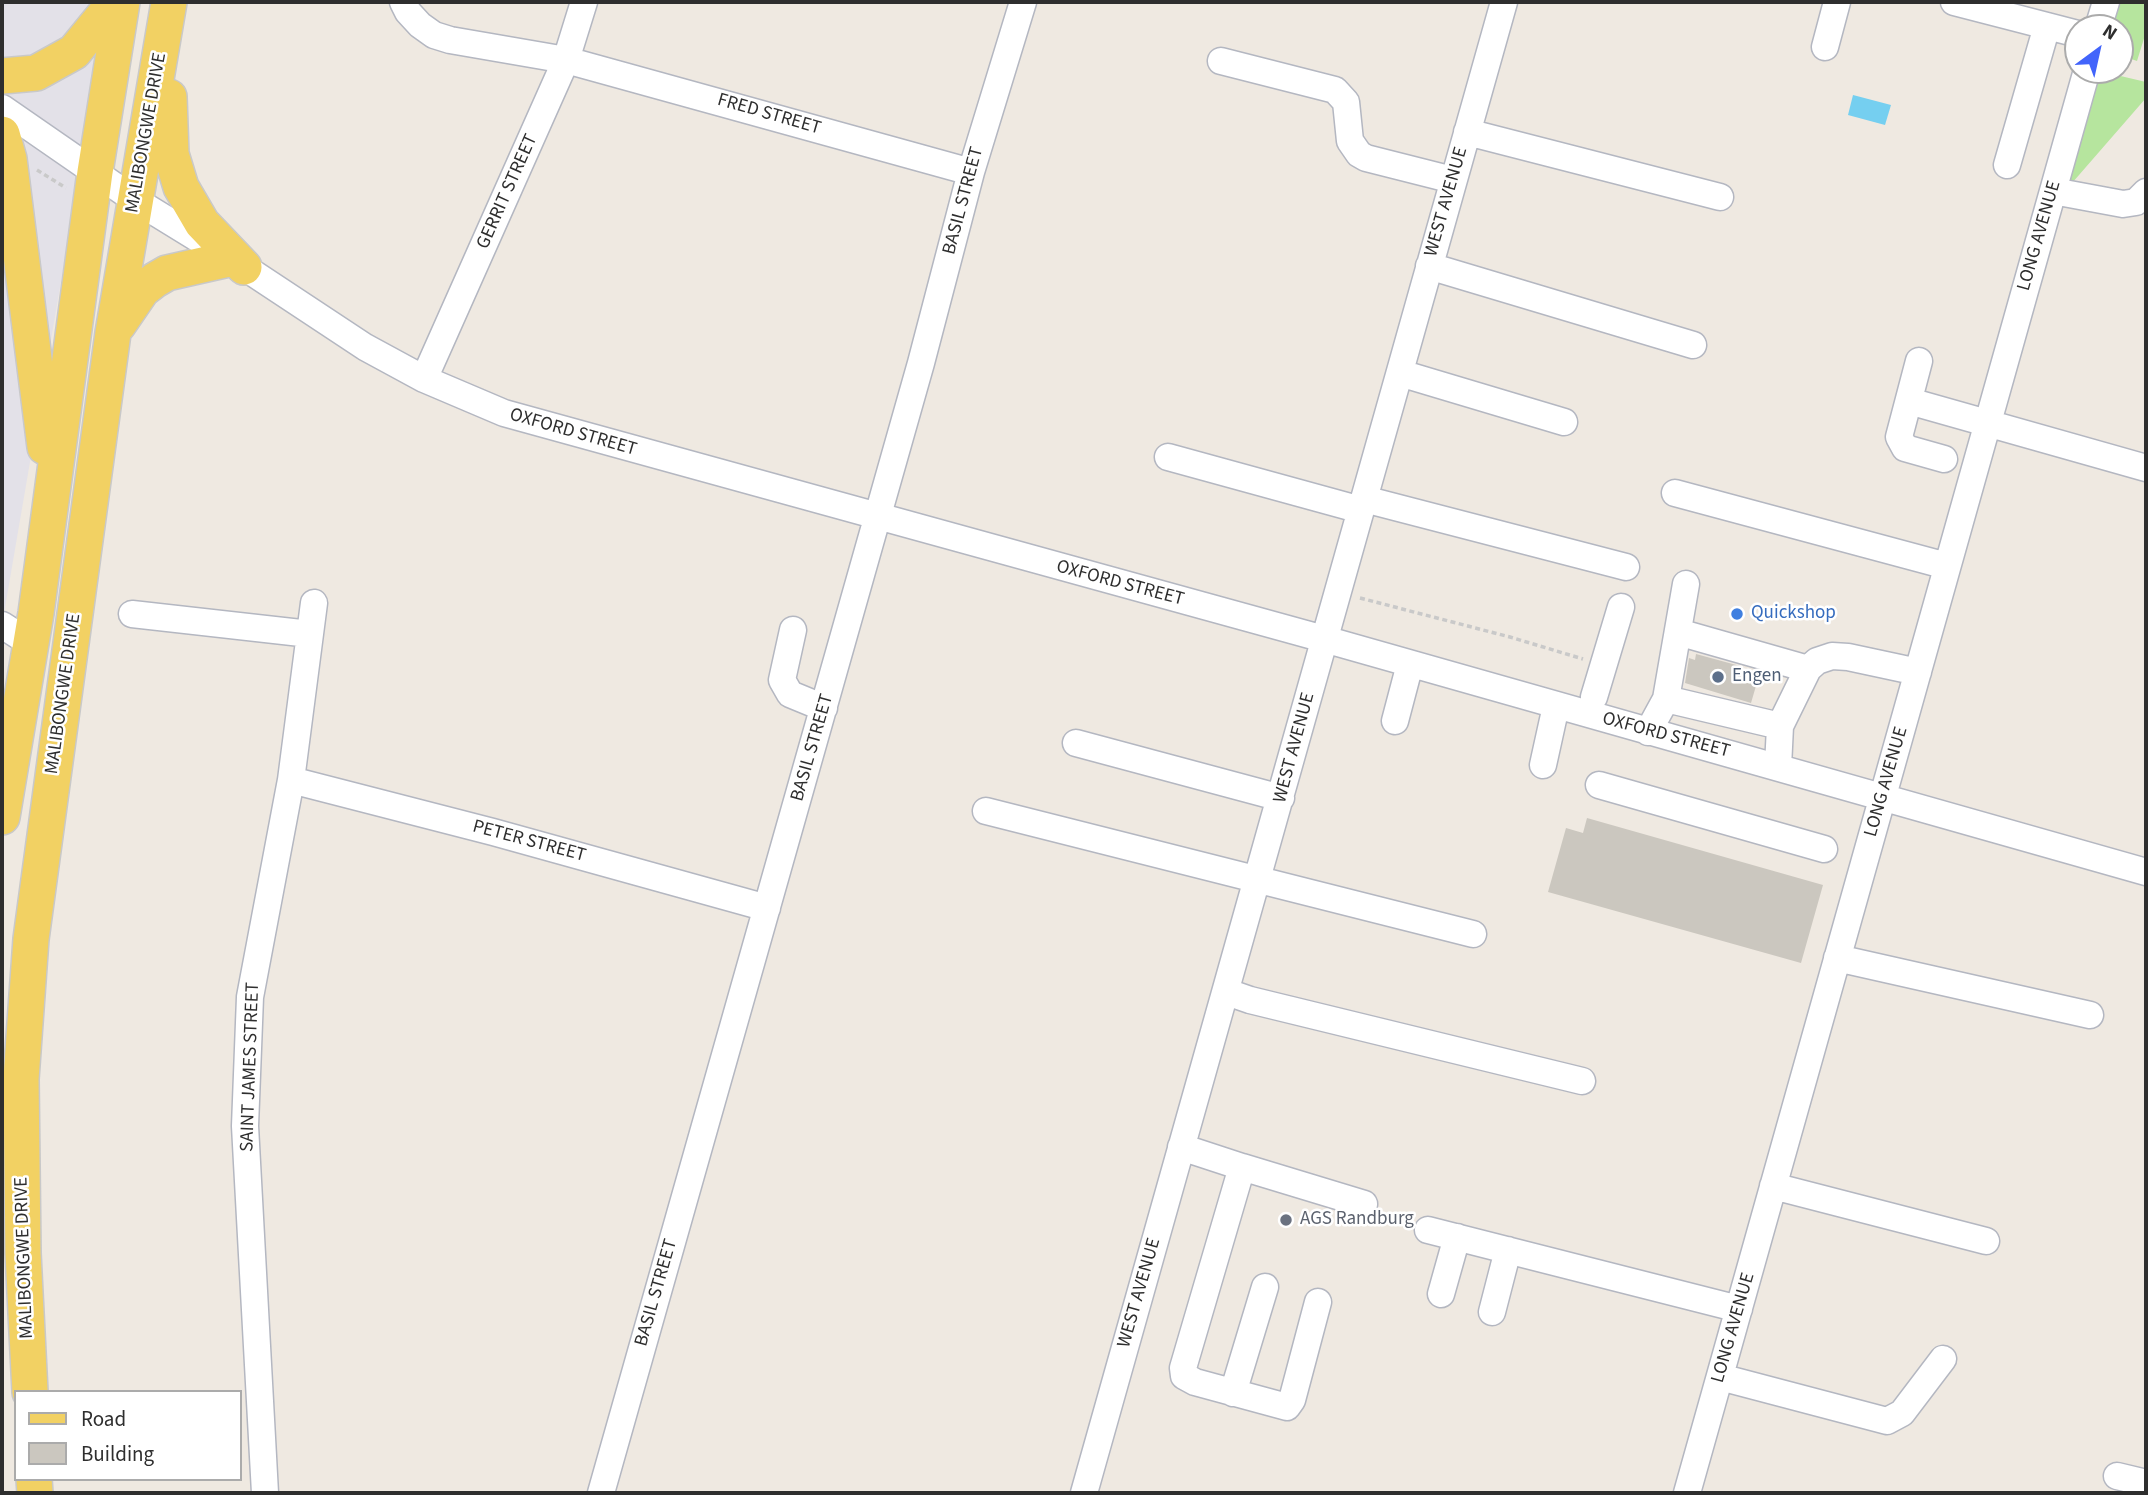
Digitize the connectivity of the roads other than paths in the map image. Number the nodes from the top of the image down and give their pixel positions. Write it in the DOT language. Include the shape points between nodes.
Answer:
graph roads {
  1 [pos="115,2"];
  2 [pos="122,2"];
  3 [pos="403,2"];
  4 [pos="584,2"];
  5 [pos="1023,2"];
  6 [pos="1504,2"];
  7 [pos="1837,2"];
  8 [pos="1954,2"];
  9 [pos="169,6"];
  10 [pos="2047,26"];
  11 [pos="2064,30"];
  12 [pos="1825,47"];
  13 [pos="566,60"];
  14 [pos="1222,61"];
  15 [pos="2,76"];
  16 [pos="2083,84"];
  17 [pos="2,108"];
  18 [pos="1467,132"];
  19 [pos="2,134"];
  20 [pos="2007,165"];
  21 [pos="971,172"];
  22 [pos="1453,180"];
  23 [pos="83,181"];
  24 [pos="2053,191"];
  25 [pos="2146,192"];
  26 [pos="1720,197"];
  27 [pos="135,200"];
  28 [pos="237,263"];
  29 [pos="1429,265"];
  30 [pos="113,333"];
  31 [pos="1693,345"];
  32 [pos="1919,361"];
  33 [pos="1400,373"];
  34 [pos="424,379"];
  35 [pos="1909,401"];
  36 [pos="1564,422"];
  37 [pos="1987,424"];
  38 [pos="1168,457"];
  39 [pos="1944,459"];
  40 [pos="2146,468"];
  41 [pos="51,493"];
  42 [pos="1675,493"];
  43 [pos="1363,504"];
  44 [pos="877,516"];
  45 [pos="1947,566"];
  46 [pos="1626,567"];
  47 [pos="1686,584"];
  48 [pos="314,603"];
  49 [pos="1621,607"];
  50 [pos="132,614"];
  51 [pos="793,630"];
  52 [pos="1678,632"];
  53 [pos="16,634"];
  54 [pos="310,634"];
  55 [pos="1324,639"];
  56 [pos="1410,664"];
  57 [pos="1808,669"];
  58 [pos="1919,672"];
  59 [pos="1594,697"];
  60 [pos="1666,699"];
  61 [pos="1556,706"];
  62 [pos="824,708"];
  63 [pos="1395,721"];
  64 [pos="1780,726"];
  65 [pos="1648,732"];
  66 [pos="1076,743"];
  67 [pos="1543,765"];
  68 [pos="1778,767"];
  69 [pos="290,780"];
  70 [pos="1599,785"];
  71 [pos="1881,797"];
  72 [pos="1281,798"];
  73 [pos="986,811"];
  74 [pos="2,817"];
  75 [pos="1824,849"];
  76 [pos="2146,872"];
  77 [pos="1258,880"];
  78 [pos="767,908"];
  79 [pos="1473,934"];
  80 [pos="1837,958"];
  81 [pos="1227,992"];
  82 [pos="2090,1015"];
  83 [pos="1582,1081"];
  84 [pos="1181,1147"];
  85 [pos="1242,1167"];
  86 [pos="1773,1186"];
  87 [pos="1364,1204"];
  88 [pos="1428,1230"];
  89 [pos="1457,1237"];
  90 [pos="1986,1241"];
  91 [pos="1508,1250"];
  92 [pos="1265,1287"];
  93 [pos="1441,1294"];
  94 [pos="1318,1302"];
  95 [pos="1739,1309"];
  96 [pos="1492,1312"];
  97 [pos="1943,1359"];
  98 [pos="1720,1377"];
  99 [pos="30,1390"];
  100 [pos="1233,1393"];
  101 [pos="2117,1476"];
  102 [pos="2146,1483"];
  103 [pos="265,1493"];
  104 [pos="601,1493"];
  105 [pos="1084,1493"];
  106 [pos="1687,1493"];
  1 -- 15 [label="main road" via="74,52 36,73"];
  2 -- 23 [label="main road, MALIBONGWE DRIVE"];
  3 -- 13 [label="street, FRED STREET" via="420,25 450,40"];
  4 -- 13 [label="street, GERRIT STREET"];
  5 -- 21 [label="street, BASIL STREET"];
  6 -- 18 [label="street, WEST AVENUE"];
  7 -- 12 [label="street"];
  8 -- 10 [label="street"];
  9 -- 27 [label="main road, MALIBONGWE DRIVE"];
  9 -- 28 [label="main road" via="168,122 176,173 202,223"];
  10 -- 11 [label="street"];
  10 -- 20 [label="street"];
  13 -- 21 [label="street, FRED STREET"];
  13 -- 34 [label="street, GERRIT STREET"];
  14 -- 22 [label="street" via="1335,90 1346,102 1350,141 1359,154"];
  16 -- 24 [label="street, LONG AVENUE"];
  17 -- 23 [label="street, OXFORD STREET"];
  18 -- 22 [label="street, WEST AVENUE"];
  18 -- 26 [label="street"];
  19 -- 41 [label="main road"];
  21 -- 44 [label="street, BASIL STREET"];
  22 -- 29 [label="street, WEST AVENUE"];
  23 -- 27 [label="street, OXFORD STREET"];
  23 -- 41 [label="main road, MALIBONGWE DRIVE"];
  24 -- 25 [label="street" via="2123,204 2136,202"];
  24 -- 37 [label="street, LONG AVENUE"];
  27 -- 28 [label="street, OXFORD STREET"];
  27 -- 30 [label="main road, MALIBONGWE DRIVE"];
  28 -- 30 [label="main road" via="167,273 142,290"];
  28 -- 34 [label="street, OXFORD STREET" via="365,347"];
  29 -- 31 [label="street"];
  29 -- 33 [label="street, WEST AVENUE"];
  30 -- 99 [label="main road, MALIBONGWE DRIVE" via="28,981 21,1079"];
  32 -- 35 [label="street"];
  33 -- 36 [label="street"];
  33 -- 43 [label="street, WEST AVENUE"];
  34 -- 44 [label="street, OXFORD STREET" via="503,413"];
  35 -- 37 [label="street"];
  35 -- 39 [label="street" via="1900,443"];
  37 -- 40 [label="street"];
  37 -- 45 [label="street, LONG AVENUE"];
  38 -- 43 [label="street"];
  41 -- 53 [label="main road, MALIBONGWE DRIVE"];
  42 -- 45 [label="street"];
  43 -- 46 [label="street"];
  43 -- 55 [label="street, WEST AVENUE"];
  44 -- 55 [label="street, OXFORD STREET"];
  44 -- 62 [label="street, BASIL STREET"];
  45 -- 58 [label="street, LONG AVENUE"];
  47 -- 52 [label="street"];
  48 -- 54 [label="street, SAINT JAMES STREET"];
  49 -- 59 [label="street"];
  50 -- 54 [label="street"];
  51 -- 62 [label="street" via="782,680 790,694"];
  52 -- 57 [label="street"];
  52 -- 60 [label="street"];
  53 -- 74 [label="main road, MALIBONGWE DRIVE"];
  54 -- 69 [label="street, SAINT JAMES STREET"];
  55 -- 56 [label="street, OXFORD STREET"];
  55 -- 72 [label="street, WEST AVENUE"];
  56 -- 61 [label="street, OXFORD STREET"];
  56 -- 63 [label="street"];
  57 -- 58 [label="street" via="1832,656"];
  57 -- 64 [label="street"];
  58 -- 71 [label="street, LONG AVENUE"];
  60 -- 64 [label="street"];
  60 -- 65 [label="street"];
  61 -- 65 [label="street, OXFORD STREET"];
  61 -- 67 [label="street"];
  62 -- 78 [label="street, BASIL STREET"];
  64 -- 68 [label="street"];
  65 -- 68 [label="street, OXFORD STREET"];
  66 -- 72 [label="street"];
  68 -- 71 [label="street, OXFORD STREET"];
  69 -- 78 [label="street, PETER STREET"];
  69 -- 103 [label="street, SAINT JAMES STREET" via="250,997 245,1126"];
  70 -- 75 [label="street"];
  71 -- 76 [label="street, OXFORD STREET"];
  71 -- 80 [label="street, LONG AVENUE"];
  72 -- 77 [label="street, WEST AVENUE"];
  73 -- 77 [label="street"];
  77 -- 79 [label="street"];
  77 -- 81 [label="street, WEST AVENUE"];
  78 -- 104 [label="street, BASIL STREET"];
  80 -- 82 [label="street"];
  80 -- 86 [label="street, LONG AVENUE"];
  81 -- 83 [label="street"];
  81 -- 84 [label="street, WEST AVENUE"];
  84 -- 85 [label="street"];
  84 -- 105 [label="street, WEST AVENUE"];
  85 -- 87 [label="street"];
  85 -- 100 [label="street" via="1183,1368 1188,1379"];
  86 -- 90 [label="street"];
  86 -- 95 [label="street, LONG AVENUE"];
  88 -- 89 [label="street"];
  89 -- 91 [label="street"];
  89 -- 93 [label="street"];
  91 -- 95 [label="street"];
  91 -- 96 [label="street"];
  92 -- 100 [label="street"];
  94 -- 100 [label="street" via="1290,1405 1284,1408"];
  95 -- 98 [label="street, LONG AVENUE"];
  97 -- 98 [label="street" via="1902,1413 1886,1421"];
  98 -- 106 [label="street, LONG AVENUE"];
  101 -- 102 [label="street"];
}
